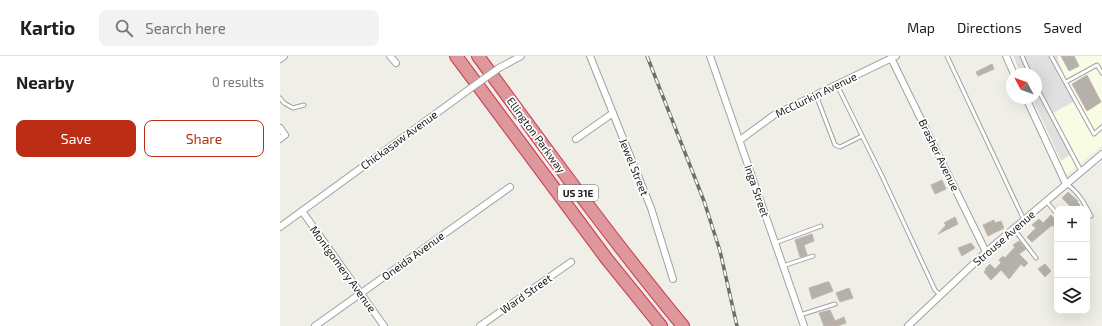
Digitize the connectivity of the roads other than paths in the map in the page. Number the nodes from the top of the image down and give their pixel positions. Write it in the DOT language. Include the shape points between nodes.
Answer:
graph roads {
  1 [pos="284,56"];
  2 [pos="390,56"];
  3 [pos="456,56"];
  4 [pos="478,56"];
  5 [pos="520,56"];
  6 [pos="590,56"];
  7 [pos="710,56"];
  8 [pos="947,56"];
  9 [pos="1006,56"];
  10 [pos="1022,56"];
  11 [pos="1051,56"];
  12 [pos="894,57"];
  13 [pos="280,59"];
  14 [pos="396,63"];
  15 [pos="1011,68"];
  16 [pos="1027,68"];
  17 [pos="1102,73"];
  18 [pos="1066,82"];
  19 [pos="836,85"];
  20 [pos="816,95"];
  21 [pos="1042,97"];
  22 [pos="280,98"];
  23 [pos="1029,104"];
  24 [pos="304,105"];
  25 [pos="613,113"];
  26 [pos="1102,127"];
  27 [pos="280,128"];
  28 [pos="862,136"];
  29 [pos="280,139"];
  30 [pos="576,139"];
  31 [pos="740,140"];
  32 [pos="1102,154"];
  33 [pos="1081,172"];
  34 [pos="1066,184"];
  35 [pos="510,186"];
  36 [pos="1046,201"];
  37 [pos="1054,210"];
  38 [pos="302,211"];
  39 [pos="1091,216"];
  40 [pos="1024,220"];
  41 [pos="821,226"];
  42 [pos="280,227"];
  43 [pos="1014,229"];
  44 [pos="775,243"];
  45 [pos="986,252"];
  46 [pos="813,256"];
  47 [pos="1036,258"];
  48 [pos="571,262"];
  49 [pos="783,266"];
  50 [pos="672,279"];
  51 [pos="361,294"];
  52 [pos="941,295"];
  53 [pos="835,304"];
  54 [pos="800,315"];
  55 [pos="315,326"];
  56 [pos="384,326"];
  57 [pos="480,326"];
  58 [pos="661,326"];
  59 [pos="683,326"];
  60 [pos="804,326"];
  61 [pos="908,326"];
  1 -- 13 [label="street"];
  2 -- 14 [label="street"];
  3 -- 58 [label="highway, Ellington Parkway / US 31E" via="606,258"];
  4 -- 59 [label="highway, Ellington Parkway / US 31E" via="575,189"];
  5 -- 38 [label="street, Chickasaw Avenue, bridge" via="498,68"];
  6 -- 25 [label="street, Jewel Street"];
  7 -- 31 [label="street, Inga Street"];
  8 -- 40 [label="lane"];
  9 -- 15 [label="street"];
  10 -- 16 [label="lane"];
  11 -- 18 [label="lane"];
  12 -- 19 [label="street, McClurkin Avenue"];
  12 -- 45 [label="street, Brasher Avenue"];
  17 -- 18 [label="lane" via="1097,65"];
  18 -- 26 [label="lane" via="1094,134"];
  19 -- 20 [label="street, McClurkin Avenue"];
  19 -- 28 [label="lane"];
  20 -- 28 [label="lane" via="835,145 840,147"];
  20 -- 31 [label="street, McClurkin Avenue" via="774,116"];
  21 -- 33 [label="lane"];
  22 -- 24 [label="lane" via="293,108"];
  23 -- 34 [label="street"];
  25 -- 30 [label="street"];
  25 -- 50 [label="street, Jewel Street" via="651,208"];
  27 -- 29 [label="street" via="285,135"];
  28 -- 52 [label="lane" via="934,290"];
  31 -- 44 [label="street, Inga Street"];
  32 -- 33 [label="street, Strouse Avenue"];
  33 -- 34 [label="street, Strouse Avenue"];
  34 -- 36 [label="street, Strouse Avenue"];
  34 -- 39 [label="lane" via="1084,202"];
  35 -- 51 [label="street, Oneida Avenue"];
  36 -- 37 [label="lane"];
  36 -- 40 [label="street, Strouse Avenue"];
  38 -- 42 [label="street, Chickasaw Avenue"];
  38 -- 51 [label="street, Montgomery Avenue"];
  40 -- 43 [label="street, Strouse Avenue"];
  41 -- 44 [label="lane"];
  43 -- 45 [label="street, Strouse Avenue"];
  43 -- 47 [label="lane"];
  44 -- 49 [label="street, Inga Street"];
  45 -- 52 [label="street, Strouse Avenue"];
  46 -- 49 [label="lane"];
  48 -- 57 [label="street, Ward Street"];
  49 -- 54 [label="street, Inga Street"];
  51 -- 55 [label="street, Oneida Avenue"];
  51 -- 56 [label="street, Montgomery Avenue"];
  52 -- 61 [label="street, Strouse Avenue"];
  53 -- 54 [label="lane"];
  54 -- 60 [label="street, Inga Street"];
}
